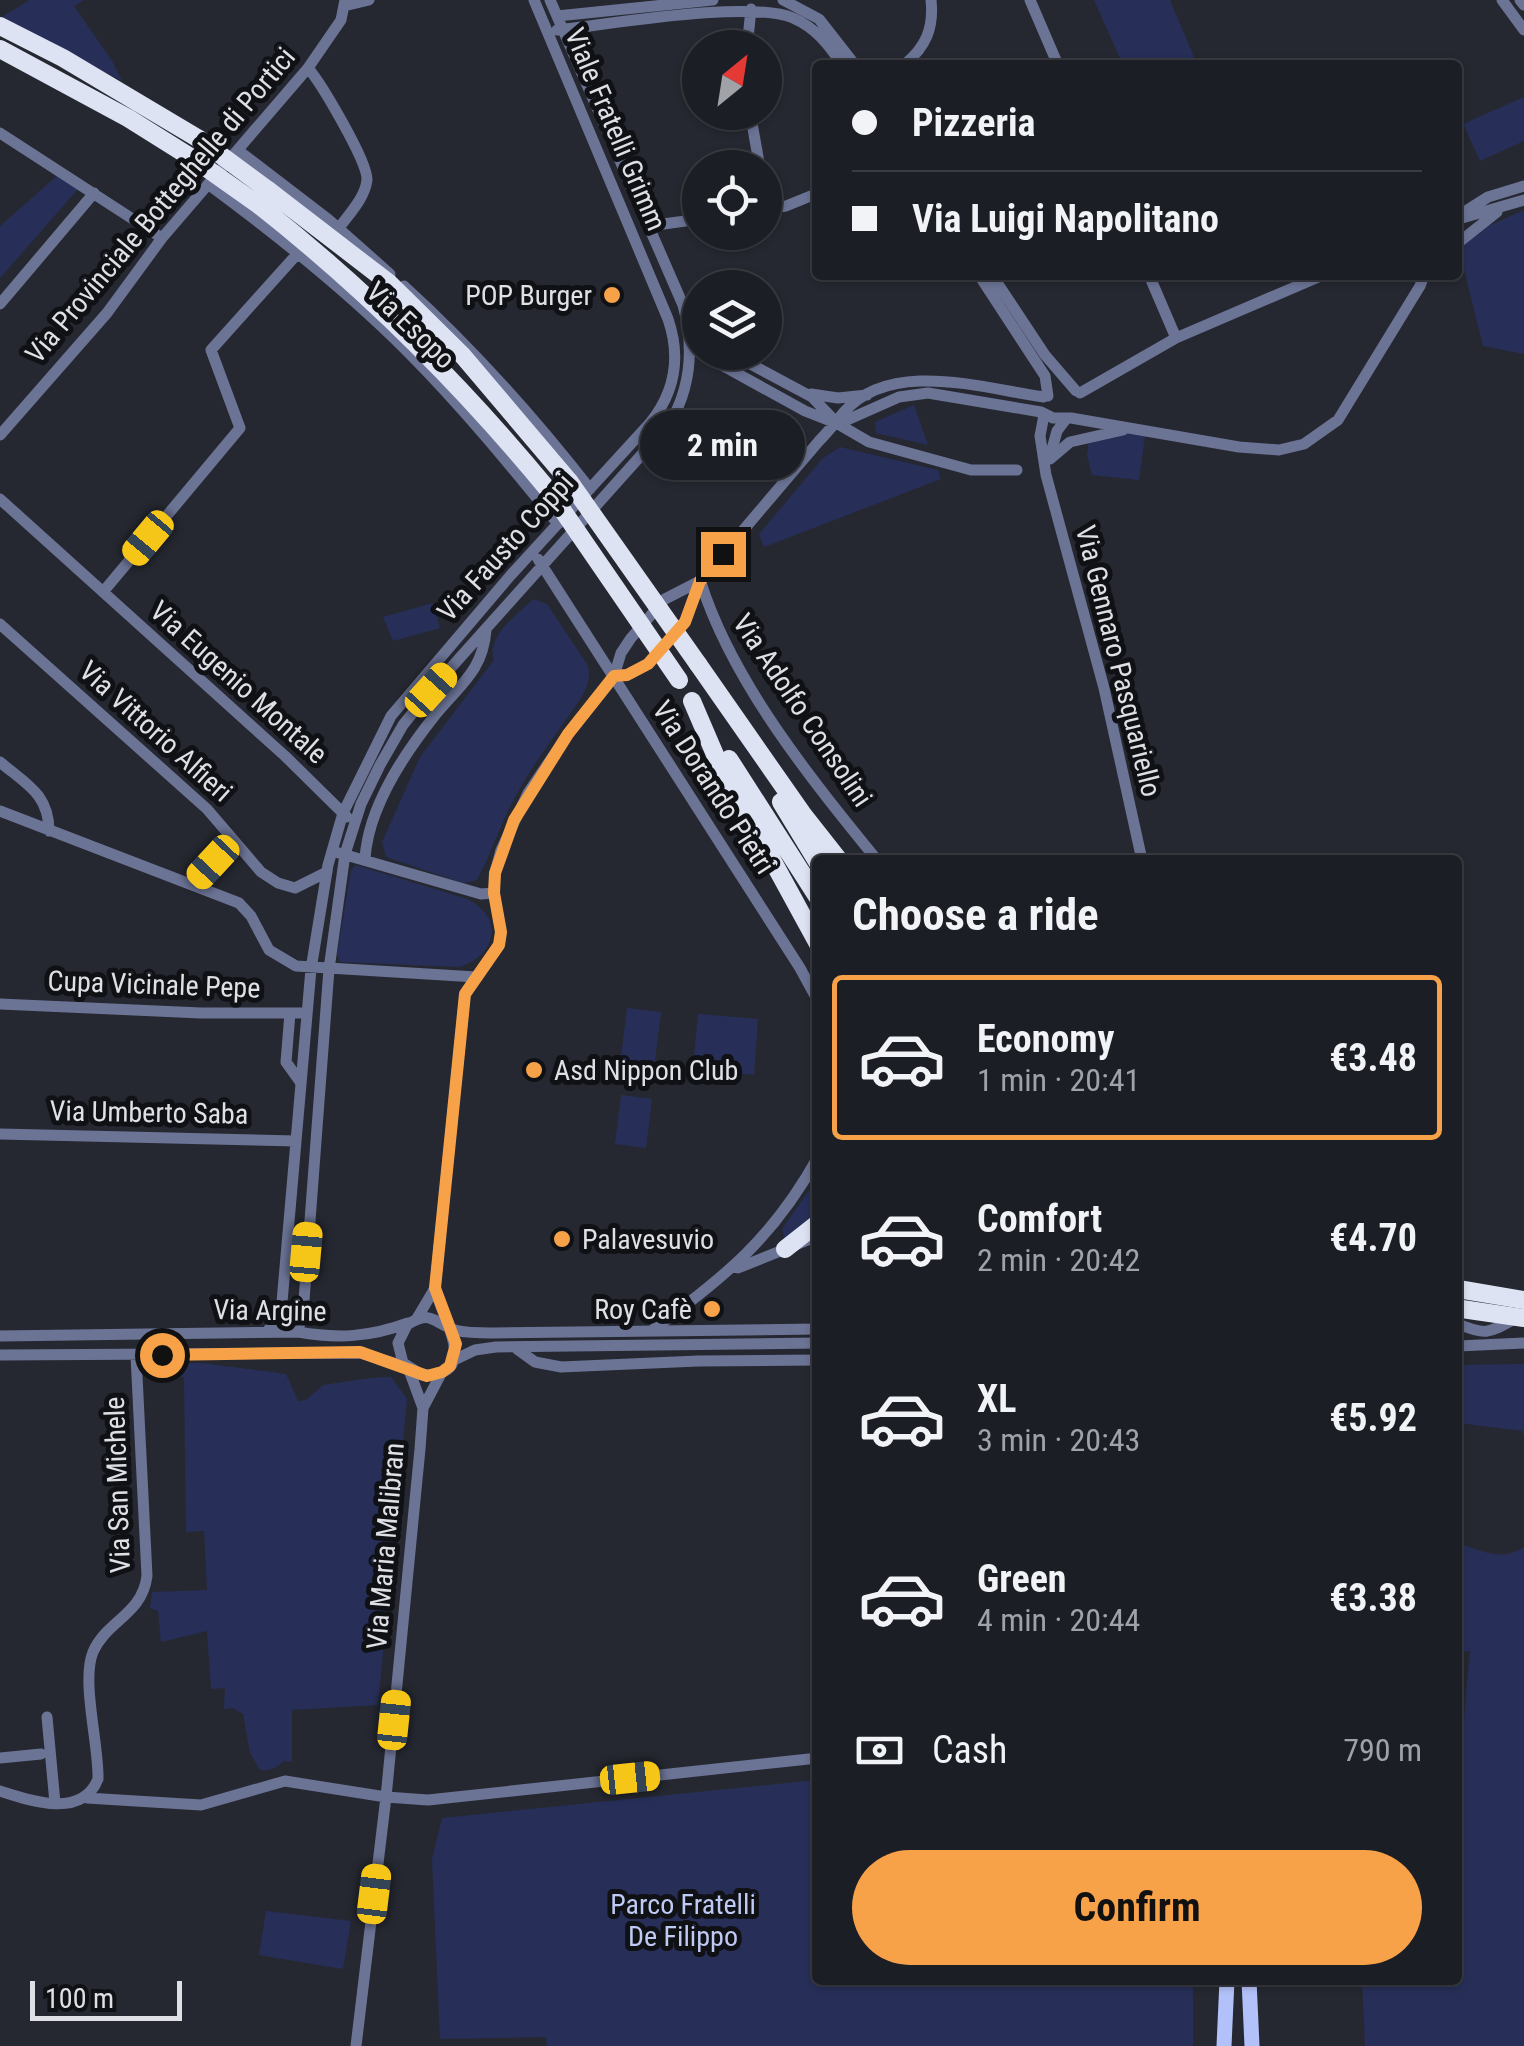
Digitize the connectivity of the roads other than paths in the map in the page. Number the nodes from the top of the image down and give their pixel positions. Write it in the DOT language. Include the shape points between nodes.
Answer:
graph roads {
  1 [pos="369,0"];
  2 [pos="534,0"];
  3 [pos="550,0"];
  4 [pos="713,0"];
  5 [pos="783,0"];
  6 [pos="931,0"];
  7 [pos="1030,0"];
  8 [pos="1502,0"];
  9 [pos="345,3"];
  10 [pos="752,9"];
  11 [pos="557,16"];
  12 [pos="0,26"];
  13 [pos="562,30"];
  14 [pos="749,30"];
  15 [pos="1524,30"];
  16 [pos="548,32"];
  17 [pos="0,49"];
  18 [pos="839,60"];
  19 [pos="851,60"];
  20 [pos="910,60"];
  21 [pos="1056,60"];
  22 [pos="308,68"];
  23 [pos="0,134"];
  24 [pos="239,150"];
  25 [pos="208,184"];
  26 [pos="1524,186"];
  27 [pos="94,193"];
  28 [pos="812,195"];
  29 [pos="1524,200"];
  30 [pos="782,206"];
  31 [pos="1505,206"];
  32 [pos="1462,215"];
  33 [pos="1462,217"];
  34 [pos="682,221"];
  35 [pos="649,226"];
  36 [pos="339,228"];
  37 [pos="162,238"];
  38 [pos="1462,240"];
  39 [pos="298,253"];
  40 [pos="982,280"];
  41 [pos="995,280"];
  42 [pos="1151,280"];
  43 [pos="1310,280"];
  44 [pos="1423,280"];
  45 [pos="682,303"];
  46 [pos="0,304"];
  47 [pos="673,334"];
  48 [pos="682,337"];
  49 [pos="1176,338"];
  50 [pos="687,370"];
  51 [pos="740,370"];
  52 [pos="762,370"];
  53 [pos="802,391"];
  54 [pos="1078,392"];
  55 [pos="868,395"];
  56 [pos="1046,397"];
  57 [pos="1043,413"];
  58 [pos="1085,415"];
  59 [pos="1068,418"];
  60 [pos="838,424"];
  61 [pos="1130,428"];
  62 [pos="0,435"];
  63 [pos="1050,459"];
  64 [pos="1017,470"];
  65 [pos="1046,475"];
  66 [pos="590,489"];
  67 [pos="0,499"];
  68 [pos="558,524"];
  69 [pos="533,551"];
  70 [pos="542,565"];
  71 [pos="700,581"];
  72 [pos="103,592"];
  73 [pos="0,624"];
  74 [pos="486,629"];
  75 [pos="698,664"];
  76 [pos="614,676"];
  77 [pos="692,701"];
  78 [pos="1,764"];
  79 [pos="0,811"];
  80 [pos="343,813"];
  81 [pos="353,825"];
  82 [pos="49,831"];
  83 [pos="233,841"];
  84 [pos="338,853"];
  85 [pos="813,855"];
  86 [pos="835,855"];
  87 [pos="873,855"];
  88 [pos="1141,855"];
  89 [pos="365,859"];
  90 [pos="327,872"];
  91 [pos="193,884"];
  92 [pos="812,889"];
  93 [pos="494,893"];
  94 [pos="812,933"];
  95 [pos="311,969"];
  96 [pos="330,969"];
  97 [pos="476,977"];
  98 [pos="812,990"];
  99 [pos="0,1004"];
  100 [pos="290,1013"];
  101 [pos="307,1013"];
  102 [pos="301,1084"];
  103 [pos="0,1134"];
  104 [pos="296,1141"];
  105 [pos="812,1165"];
  106 [pos="812,1228"];
  107 [pos="812,1238"];
  108 [pos="784,1249"];
  109 [pos="729,1271"];
  110 [pos="435,1288"];
  111 [pos="1462,1291"];
  112 [pos="1524,1300"];
  113 [pos="1462,1308"];
  114 [pos="1524,1316"];
  115 [pos="416,1320"];
  116 [pos="1462,1326"];
  117 [pos="450,1329"];
  118 [pos="812,1329"];
  119 [pos="654,1330"];
  120 [pos="267,1332"];
  121 [pos="298,1332"];
  122 [pos="0,1336"];
  123 [pos="1524,1343"];
  124 [pos="812,1344"];
  125 [pos="1462,1346"];
  126 [pos="517,1349"];
  127 [pos="0,1355"];
  128 [pos="136,1356"];
  129 [pos="812,1360"];
  130 [pos="452,1361"];
  131 [pos="407,1368"];
  132 [pos="442,1372"];
  133 [pos="423,1408"];
  134 [pos="47,1717"];
  135 [pos="41,1754"];
  136 [pos="0,1758"];
  137 [pos="812,1759"];
  138 [pos="0,1791"];
  139 [pos="386,1797"];
  140 [pos="87,1798"];
  141 [pos="55,1803"];
  142 [pos="1228,1985"];
  143 [pos="1249,1985"];
  144 [pos="356,2046"];
  145 [pos="1224,2046"];
  146 [pos="1252,2046"];
  1 -- 9 [label="street"];
  2 -- 16 [label="street, Viale Fratelli Grimm"];
  3 -- 11 [label="street, Viale Fratelli Grimm"];
  4 -- 11 [label="street"];
  5 -- 19 [label="street" via="819,19"];
  6 -- 20 [label="street" via="927,38"];
  7 -- 21 [label="street"];
  8 -- 15 [label="street"];
  9 -- 22 [label="street, Via Provinciale Botteghelle di Portici"];
  10 -- 13 [label="street"];
  10 -- 14 [label="street"];
  10 -- 18 [label="street" via="804,23"];
  11 -- 13 [label="street, Viale Fratelli Grimm"];
  11 -- 16 [label="street"];
  12 -- 75 [label="highway, bridge" via="199,138 389,283 463,356 569,481"];
  13 -- 16 [label="street"];
  13 -- 35 [label="street, Viale Fratelli Grimm"];
  16 -- 47 [label="street, Viale Fratelli Grimm"];
  17 -- 77 [label="highway, bridge" via="196,160 324,256 383,310 550,492"];
  22 -- 24 [label="street, Via Provinciale Botteghelle di Portici"];
  22 -- 36 [label="street" via="324,86 366,172 362,194"];
  23 -- 27 [label="street"];
  24 -- 25 [label="street, Via Provinciale Botteghelle di Portici"];
  24 -- 36 [label="street, Via Esopo"];
  25 -- 37 [label="street, Via Provinciale Botteghelle di Portici"];
  25 -- 39 [label="street, Via Esopo"];
  26 -- 32 [label="street" via="1488,197"];
  27 -- 37 [label="street"];
  27 -- 46 [label="street"];
  28 -- 30 [label="street"];
  29 -- 31 [label="street"];
  31 -- 33 [label="street"];
  31 -- 38 [label="street"];
  34 -- 35 [label="street"];
  35 -- 45 [label="street, Viale Fratelli Grimm"];
  36 -- 66 [label="street, Via Esopo" via="451,331"];
  37 -- 62 [label="street, Via Provinciale Botteghelle di Portici"];
  39 -- 68 [label="street, Via Esopo" via="406,350"];
  39 -- 72 [label="street" via="211,350 240,428"];
  40 -- 56 [label="street" via="1045,376"];
  41 -- 54 [label="street"];
  42 -- 49 [label="street"];
  43 -- 49 [label="street"];
  44 -- 61 [label="street" via="1346,408 1316,438 1292,448 1262,449"];
  47 -- 48 [label="street, Viale Fratelli Grimm"];
  47 -- 66 [label="street, Via Fausto Coppi" via="675,363 663,406"];
  49 -- 54 [label="street"];
  50 -- 70 [label="street, Via Fausto Coppi" via="670,423"];
  51 -- 60 [label="street, Viale Fratelli Grimm" via="805,412"];
  52 -- 53 [label="street"];
  53 -- 55 [label="street"];
  53 -- 60 [label="street"];
  54 -- 56 [label="street"];
  54 -- 58 [label="street"];
  55 -- 56 [label="street" via="924,379"];
  55 -- 60 [label="street"];
  56 -- 57 [label="street, Via Gennaro Pasquariello"];
  57 -- 59 [label="street"];
  57 -- 60 [label="street" via="928,393 899,397"];
  57 -- 65 [label="street, Via Gennaro Pasquariello"];
  58 -- 59 [label="street"];
  58 -- 61 [label="street"];
  59 -- 63 [label="street" via="1056,431"];
  60 -- 64 [label="street" via="870,442 971,470"];
  60 -- 71 [label="street"];
  61 -- 63 [label="street" via="1070,442"];
  63 -- 65 [label="street"];
  65 -- 88 [label="street, Via Gennaro Pasquariello"];
  66 -- 68 [label="street, Via Fausto Coppi"];
  67 -- 72 [label="street, Via Eugenio Montale"];
  68 -- 69 [label="street, Via Fausto Coppi"];
  69 -- 70 [label="street, Via Dorando Pietri"];
  69 -- 80 [label="street, Via Fausto Coppi" via="391,716"];
  70 -- 74 [label="street, Via Fausto Coppi"];
  70 -- 76 [label="street, Via Dorando Pietri"];
  71 -- 76 [label="street" via="665,600 620,653"];
  71 -- 76 [label="street" via="685,622 648,664"];
  71 -- 87 [label="street, Via Adolfo Consolini" via="712,620 753,690"];
  72 -- 80 [label="street, Via Eugenio Montale"];
  73 -- 83 [label="street, Via Vittorio Alfieri" via="207,809"];
  74 -- 81 [label="street, Via Fausto Coppi" via="404,725"];
  74 -- 89 [label="street, Via Fausto Coppi" via="483,658 419,736 388,790 369,831"];
  75 -- 85 [label="highway"];
  75 -- 86 [label="highway"];
  76 -- 93 [label="street" via="528,793 500,850"];
  76 -- 98 [label="street, Via Dorando Pietri"];
  77 -- 92 [label="highway"];
  77 -- 94 [label="highway"];
  78 -- 82 [label="street" via="44,800"];
  79 -- 82 [label="street"];
  80 -- 81 [label="street, Via Eugenio Montale"];
  80 -- 84 [label="street, Via Fausto Coppi"];
  81 -- 84 [label="street, Via Fausto Coppi"];
  82 -- 91 [label="street"];
  83 -- 90 [label="street, Via Vittorio Alfieri" via="262,872 288,886 307,885"];
  83 -- 91 [label="street"];
  84 -- 89 [label="street"];
  84 -- 90 [label="street, Via Fausto Coppi"];
  84 -- 96 [label="street, Via Fausto Coppi"];
  89 -- 93 [label="street"];
  90 -- 95 [label="street, Via Fausto Coppi"];
  91 -- 95 [label="street" via="242,906 268,950"];
  93 -- 97 [label="street" via="499,945"];
  95 -- 96 [label="street"];
  95 -- 101 [label="street, Via Fausto Coppi"];
  96 -- 97 [label="street"];
  96 -- 121 [label="street, Via Fausto Coppi"];
  97 -- 110 [label="street" via="463,1004"];
  99 -- 100 [label="street, Cupa Vicinale Pepe"];
  100 -- 101 [label="street, Cupa Vicinale Pepe"];
  100 -- 102 [label="street, Via Fausto Coppi" via="286,1062"];
  101 -- 102 [label="street, Via Fausto Coppi"];
  102 -- 104 [label="street, Via Fausto Coppi"];
  103 -- 104 [label="street, Via Umberto Saba"];
  104 -- 120 [label="street, Via Fausto Coppi" via="282,1302"];
  105 -- 109 [label="street" via="771,1230"];
  106 -- 108 [label="highway"];
  107 -- 108 [label="street"];
  108 -- 109 [label="street"];
  109 -- 119 [label="street"];
  110 -- 115 [label="street"];
  110 -- 117 [label="street"];
  111 -- 112 [label="highway"];
  113 -- 114 [label="highway, bridge"];
  114 -- 116 [label="street" via="1492,1332"];
  115 -- 117 [label="street" via="432,1318"];
  115 -- 121 [label="street, Via Argine" via="362,1336"];
  115 -- 131 [label="street" via="400,1336 398,1351"];
  117 -- 119 [label="street"];
  117 -- 130 [label="street" via="456,1344"];
  118 -- 119 [label="street"];
  120 -- 121 [label="street, Via Argine"];
  120 -- 122 [label="street, Via Argine"];
  123 -- 125 [label="street"];
  124 -- 126 [label="street"];
  126 -- 129 [label="street" via="561,1368"];
  126 -- 130 [label="street" via="475,1350"];
  127 -- 128 [label="street, Via Argine"];
  128 -- 131 [label="street, Via Argine" via="360,1352"];
  128 -- 140 [label="street, Via San Michele" via="148,1576 139,1602 92,1655 98,1779"];
  130 -- 132 [label="street"];
  131 -- 132 [label="street" via="427,1376"];
  131 -- 133 [label="street, Via Maria Malibran"];
  132 -- 133 [label="street, Via Maria Malibran"];
  133 -- 139 [label="street, Via Maria Malibran"];
  134 -- 141 [label="street"];
  135 -- 136 [label="street"];
  137 -- 139 [label="street" via="442,1799"];
  138 -- 141 [label="street"];
  139 -- 140 [label="street" via="278,1781 201,1806"];
  139 -- 144 [label="street, Via Maria Malibran"];
  140 -- 141 [label="street"];
  142 -- 145 [label="main road"];
  143 -- 146 [label="main road"];
}
